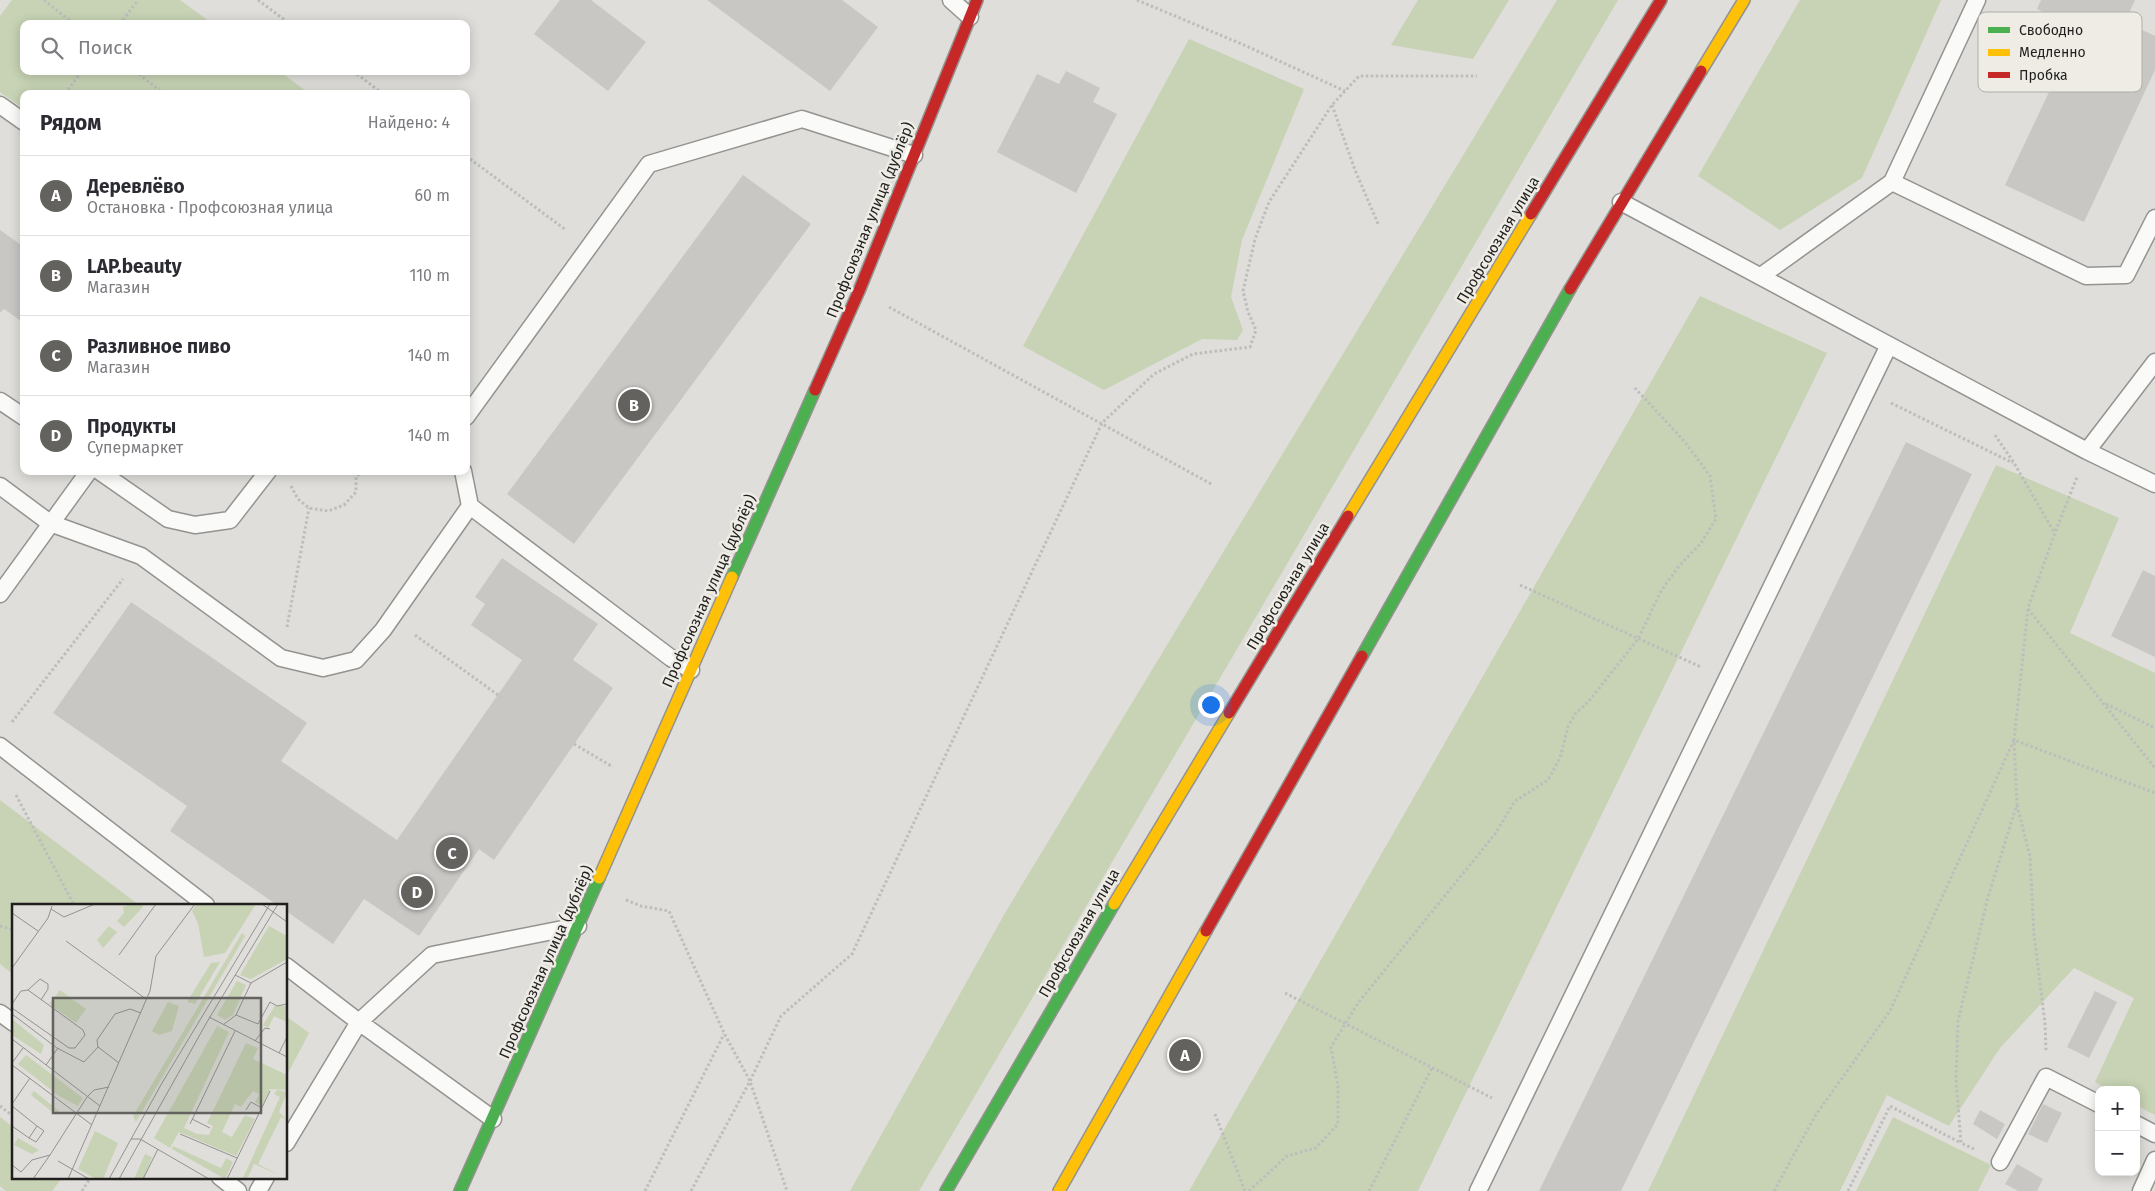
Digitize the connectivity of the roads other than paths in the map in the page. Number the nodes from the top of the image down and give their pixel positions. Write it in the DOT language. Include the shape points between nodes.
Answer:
graph roads {
  1 [pos="951,0"];
  2 [pos="977,0"];
  3 [pos="1661,0"];
  4 [pos="1744,0"];
  5 [pos="1977,0"];
  6 [pos="970,17"];
  7 [pos="0,105"];
  8 [pos="20,119"];
  9 [pos="914,155"];
  10 [pos="1892,182"];
  11 [pos="1621,202"];
  12 [pos="2155,218"];
  13 [pos="1761,276"];
  14 [pos="1889,345"];
  15 [pos="2155,362"];
  16 [pos="0,400"];
  17 [pos="470,411"];
  18 [pos="20,414"];
  19 [pos="2088,451"];
  20 [pos="86,475"];
  21 [pos="105,475"];
  22 [pos="265,475"];
  23 [pos="464,475"];
  24 [pos="2155,484"];
  25 [pos="0,486"];
  26 [pos="470,506"];
  27 [pos="50,523"];
  28 [pos="0,594"];
  29 [pos="691,670"];
  30 [pos="0,746"];
  31 [pos="205,904"];
  32 [pos="578,926"];
  33 [pos="288,968"];
  34 [pos="0,1012"];
  35 [pos="12,1021"];
  36 [pos="360,1022"];
  37 [pos="2095,1102"];
  38 [pos="493,1119"];
  39 [pos="2140,1126"];
  40 [pos="2155,1134"];
  41 [pos="288,1140"];
  42 [pos="2155,1160"];
  43 [pos="2000,1162"];
  44 [pos="221,1178"];
  45 [pos="265,1178"];
  46 [pos="238,1191"];
  47 [pos="258,1191"];
  48 [pos="460,1191"];
  49 [pos="946,1191"];
  50 [pos="1059,1191"];
  51 [pos="1478,1191"];
  52 [pos="2141,1191"];
  1 -- 6 [label="lane"];
  2 -- 6 [label="main road, Профсоюзная улица (дублёр)"];
  3 -- 49 [label="main road, Профсоюзная улица" via="1128,880"];
  4 -- 11 [label="main road"];
  5 -- 10 [label="lane"];
  6 -- 9 [label="main road, Профсоюзная улица (дублёр)"];
  7 -- 8 [label="lane"];
  9 -- 17 [label="lane" via="802,119 649,164"];
  9 -- 29 [label="main road, Профсоюзная улица (дублёр)" via="859,291"];
  10 -- 12 [label="lane" via="2086,276 2126,275"];
  10 -- 13 [label="lane"];
  11 -- 13 [label="lane"];
  11 -- 50 [label="main road"];
  13 -- 14 [label="lane"];
  14 -- 19 [label="lane"];
  14 -- 51 [label="lane"];
  15 -- 19 [label="lane"];
  16 -- 18 [label="lane"];
  19 -- 24 [label="lane"];
  20 -- 27 [label="lane"];
  21 -- 22 [label="lane" via="168,520 195,525 230,520"];
  23 -- 26 [label="lane"];
  25 -- 27 [label="lane"];
  26 -- 27 [label="lane" via="392,619 356,660 323,668 281,658 141,556"];
  26 -- 29 [label="lane"];
  27 -- 28 [label="lane"];
  29 -- 32 [label="main road, Профсоюзная улица (дублёр)"];
  30 -- 31 [label="lane"];
  32 -- 36 [label="lane" via="432,955"];
  32 -- 38 [label="main road, Профсоюзная улица (дублёр)"];
  33 -- 36 [label="lane"];
  34 -- 35 [label="lane"];
  36 -- 38 [label="lane"];
  36 -- 41 [label="lane"];
  37 -- 43 [label="lane" via="2046,1077"];
  38 -- 48 [label="main road, Профсоюзная улица (дублёр)"];
  39 -- 40 [label="lane"];
  42 -- 52 [label="lane"];
  44 -- 46 [label="lane"];
  45 -- 47 [label="lane"];
}
